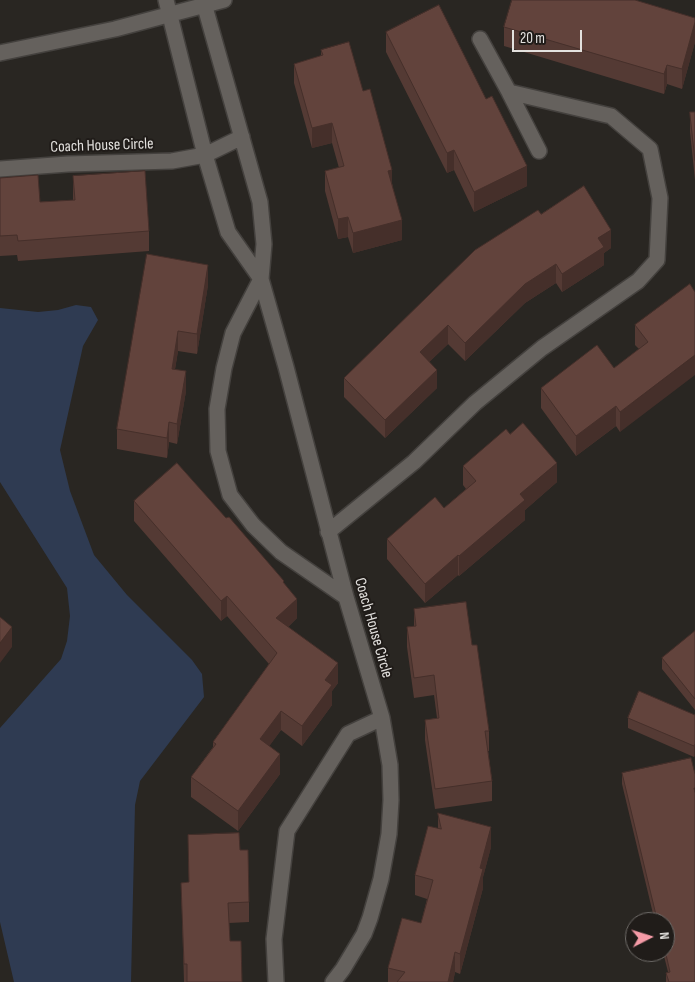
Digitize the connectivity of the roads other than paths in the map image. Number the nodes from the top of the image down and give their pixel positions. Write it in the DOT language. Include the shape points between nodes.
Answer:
graph roads {
  1 [pos="224,0"];
  2 [pos="204,3"];
  3 [pos="168,7"];
  4 [pos="480,39"];
  5 [pos="0,53"];
  6 [pos="509,92"];
  7 [pos="242,137"];
  8 [pos="539,151"];
  9 [pos="204,155"];
  10 [pos="0,169"];
  11 [pos="261,279"];
  12 [pos="328,532"];
  13 [pos="346,597"];
  14 [pos="382,718"];
  15 [pos="276,982"];
  16 [pos="334,982"];
  1 -- 2 [label="street"];
  2 -- 3 [label="street"];
  2 -- 7 [label="street, Coach House Circle"];
  3 -- 5 [label="street" via="115,28"];
  3 -- 9 [label="street, Coach House Circle"];
  4 -- 6 [label="street"];
  6 -- 8 [label="street"];
  6 -- 12 [label="street" via="611,116 650,149 660,198 657,260 638,281 542,348 475,403 414,462"];
  7 -- 9 [label="street, Coach House Circle"];
  7 -- 11 [label="street, Coach House Circle" via="260,202 264,244"];
  9 -- 10 [label="street, Coach House Circle" via="172,161"];
  9 -- 11 [label="street, Coach House Circle" via="228,232"];
  11 -- 12 [label="street, Coach House Circle"];
  11 -- 13 [label="street" via="233,333 224,368 217,409 218,451 230,495 253,526 280,552"];
  12 -- 13 [label="street, Coach House Circle"];
  13 -- 14 [label="street, Coach House Circle"];
  14 -- 15 [label="street" via="348,734 287,831 274,939"];
  14 -- 16 [label="street, Coach House Circle" via="390,765 391,800 381,879 364,934"];
}
